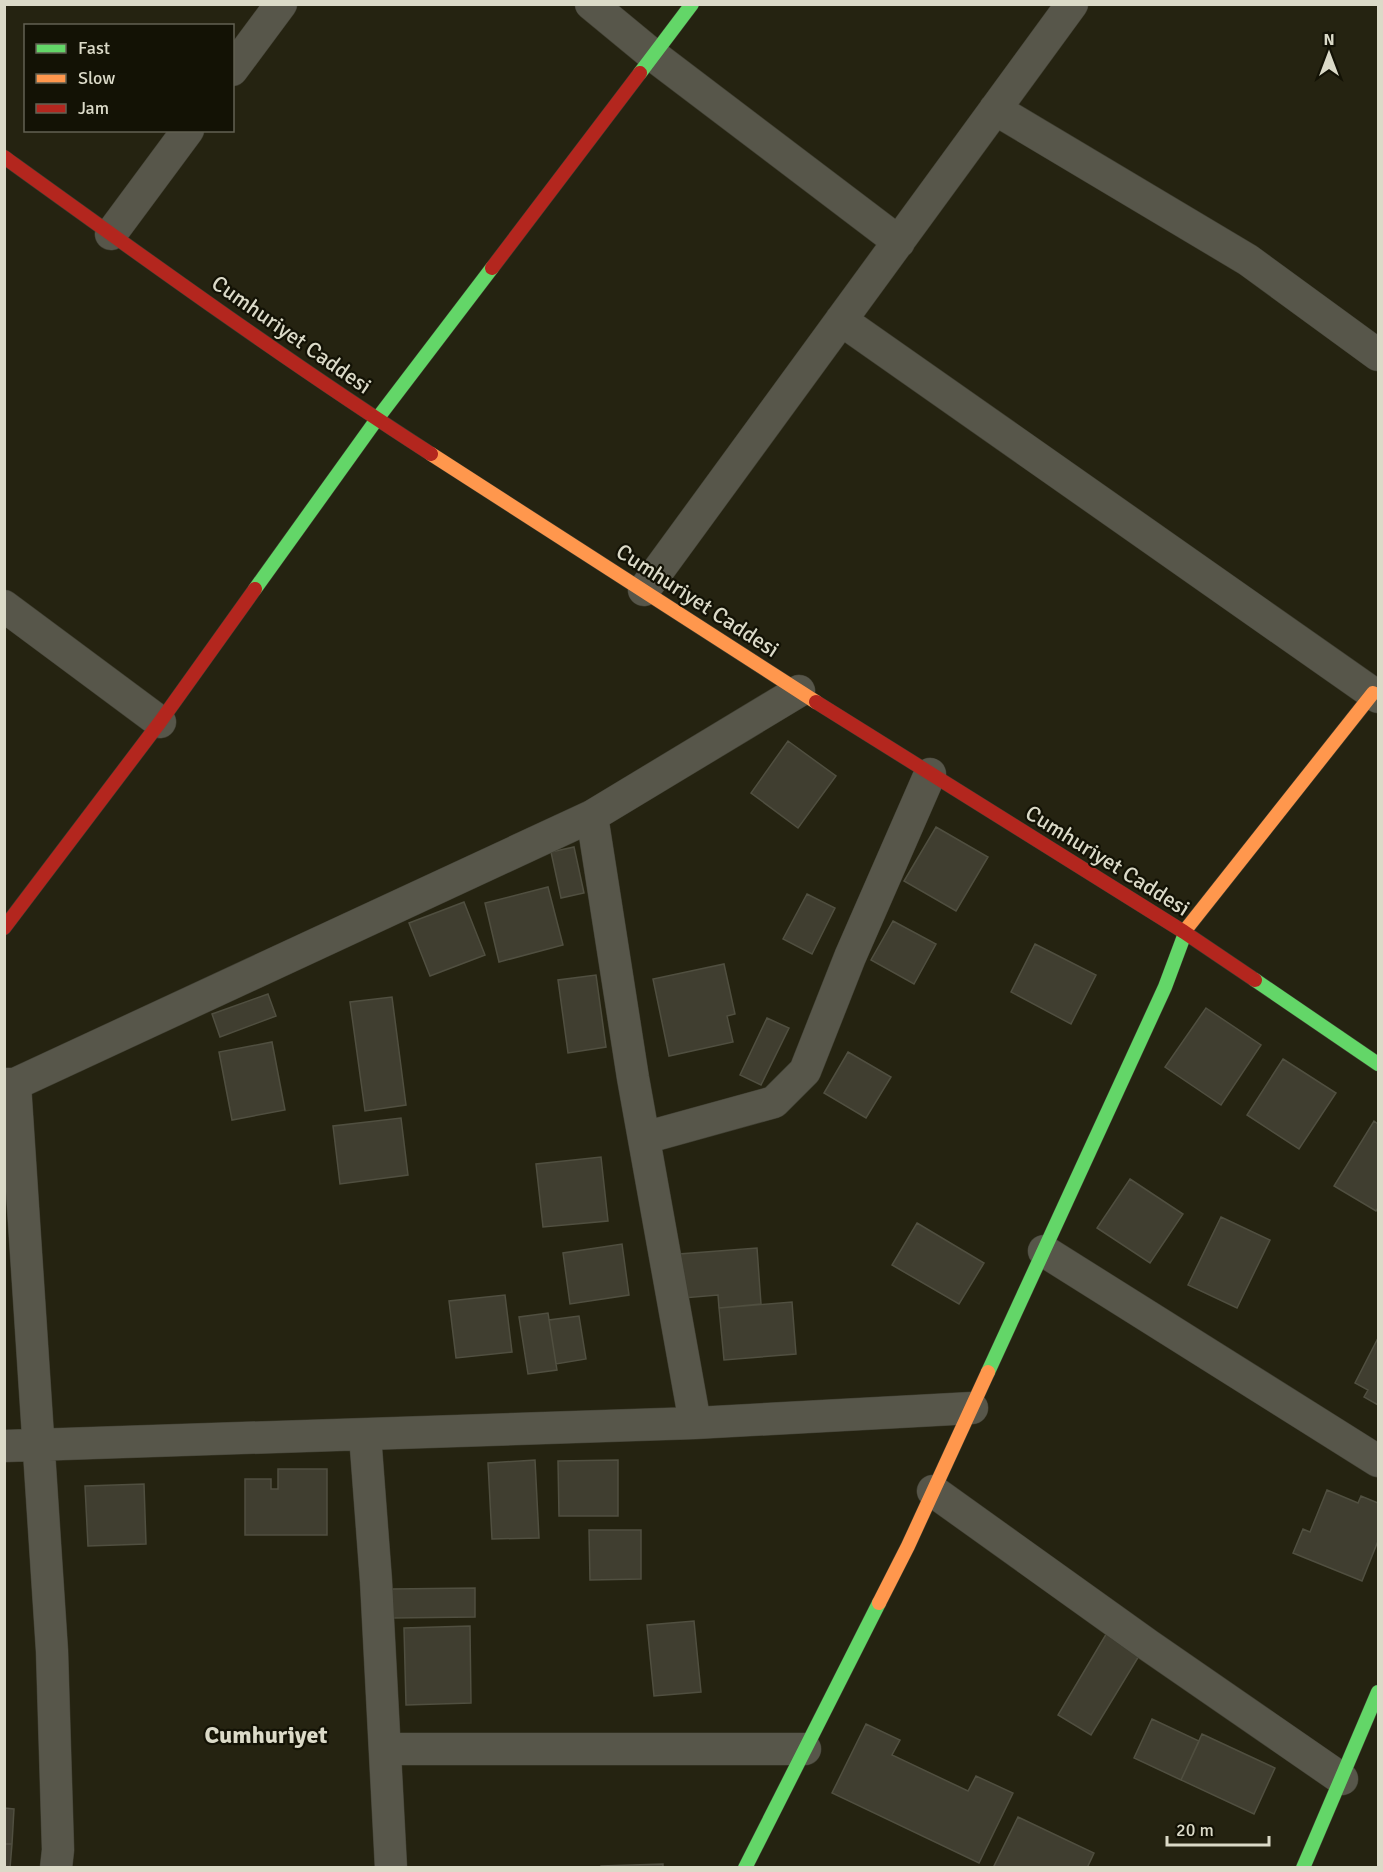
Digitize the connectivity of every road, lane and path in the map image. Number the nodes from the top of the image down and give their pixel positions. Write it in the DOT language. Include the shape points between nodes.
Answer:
graph roads {
  1 [pos="281,4"];
  2 [pos="591,4"];
  3 [pos="692,4"];
  4 [pos="1072,4"];
  5 [pos="654,56"];
  6 [pos="234,67"];
  7 [pos="995,109"];
  8 [pos="187,132"];
  9 [pos="4,157"];
  10 [pos="111,234"];
  11 [pos="899,242"];
  12 [pos="842,320"];
  13 [pos="1378,355"];
  14 [pos="377,419"];
  15 [pos="644,590"];
  16 [pos="4,606"];
  17 [pos="799,691"];
  18 [pos="1376,695"];
  19 [pos="160,722"];
  20 [pos="930,774"];
  21 [pos="592,816"];
  22 [pos="4,928"];
  23 [pos="1184,932"];
  24 [pos="1378,1064"];
  25 [pos="10,1084"];
  26 [pos="644,1138"];
  27 [pos="1044,1251"];
  28 [pos="972,1408"];
  29 [pos="695,1423"];
  30 [pos="365,1435"];
  31 [pos="4,1446"];
  32 [pos="39,1446"];
  33 [pos="1378,1461"];
  34 [pos="933,1491"];
  35 [pos="1378,1692"];
  36 [pos="385,1749"];
  37 [pos="806,1749"];
  38 [pos="1341,1779"];
  39 [pos="56,1868"];
  40 [pos="391,1868"];
  41 [pos="745,1868"];
  42 [pos="1303,1868"];
  1 -- 6 [label="street"];
  2 -- 5 [label="street"];
  3 -- 5 [label="street"];
  4 -- 7 [label="street"];
  5 -- 11 [label="street"];
  5 -- 14 [label="street"];
  7 -- 11 [label="street"];
  7 -- 13 [label="street" via="1248,260"];
  8 -- 10 [label="street"];
  9 -- 10 [label="street, Cumhuriyet Caddesi"];
  10 -- 14 [label="street, Cumhuriyet Caddesi"];
  11 -- 12 [label="street"];
  12 -- 15 [label="street"];
  12 -- 18 [label="street"];
  14 -- 15 [label="street, Cumhuriyet Caddesi"];
  14 -- 19 [label="street"];
  15 -- 17 [label="street, Cumhuriyet Caddesi"];
  16 -- 19 [label="street"];
  17 -- 20 [label="street, Cumhuriyet Caddesi"];
  17 -- 21 [label="street"];
  18 -- 23 [label="street"];
  19 -- 22 [label="street"];
  20 -- 23 [label="street, Cumhuriyet Caddesi"];
  20 -- 26 [label="street" via="850,957 806,1071 774,1102"];
  21 -- 25 [label="street"];
  21 -- 26 [label="street"];
  23 -- 24 [label="street, Cumhuriyet Caddesi"];
  23 -- 27 [label="street" via="1165,987"];
  25 -- 32 [label="street"];
  26 -- 29 [label="street"];
  27 -- 28 [label="street"];
  27 -- 33 [label="street"];
  28 -- 29 [label="street"];
  28 -- 34 [label="street"];
  29 -- 30 [label="street"];
  30 -- 32 [label="street"];
  30 -- 36 [label="street"];
  31 -- 32 [label="street"];
  32 -- 39 [label="street" via="52,1651"];
  34 -- 37 [label="street"];
  34 -- 38 [label="street"];
  35 -- 38 [label="street"];
  36 -- 37 [label="street"];
  36 -- 40 [label="street"];
  37 -- 41 [label="street"];
  38 -- 42 [label="street"];
}
